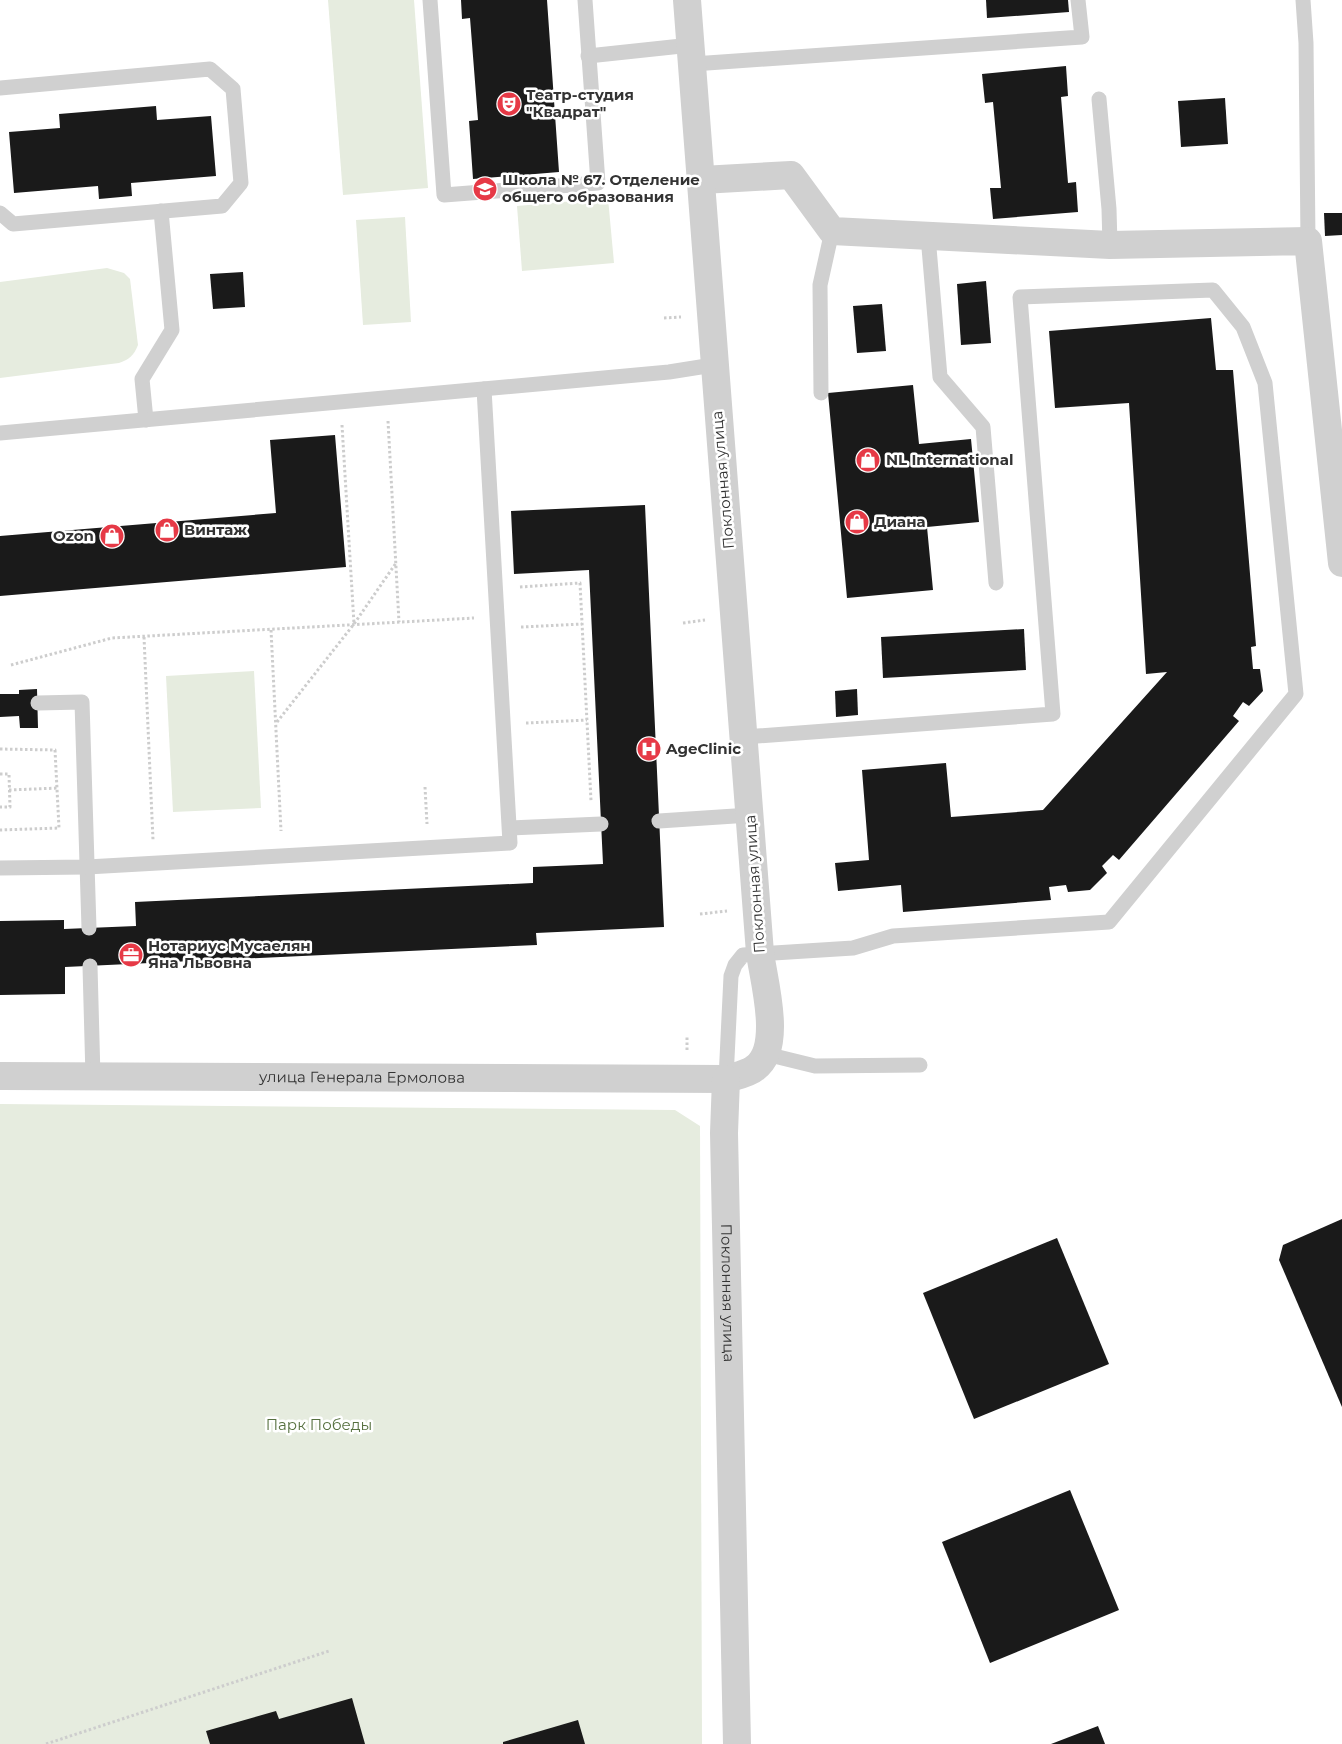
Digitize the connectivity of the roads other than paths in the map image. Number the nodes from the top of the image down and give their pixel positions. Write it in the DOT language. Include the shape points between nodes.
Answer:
graph roads {
  1 [pos="430,0"];
  2 [pos="584,0"];
  3 [pos="687,0"];
  4 [pos="1078,0"];
  5 [pos="1302,0"];
  6 [pos="692,54"];
  7 [pos="588,56"];
  8 [pos="0,88"];
  9 [pos="1099,99"];
  10 [pos="692,188"];
  11 [pos="161,211"];
  12 [pos="0,212"];
  13 [pos="832,231"];
  14 [pos="928,236"];
  15 [pos="1308,241"];
  16 [pos="1110,245"];
  17 [pos="713,365"];
  18 [pos="484,389"];
  19 [pos="821,393"];
  20 [pos="146,420"];
  21 [pos="0,433"];
  22 [pos="1342,564"];
  23 [pos="996,583"];
  24 [pos="38,703"];
  25 [pos="744,737"];
  26 [pos="750,815"];
  27 [pos="660,821"];
  28 [pos="596,824"];
  29 [pos="510,828"];
  30 [pos="87,867"];
  31 [pos="0,868"];
  32 [pos="89,928"];
  33 [pos="760,953"];
  34 [pos="90,966"];
  35 [pos="766,1054"];
  36 [pos="920,1065"];
  37 [pos="0,1076"];
  38 [pos="93,1077"];
  39 [pos="726,1079"];
  40 [pos="737,1744"];
  1 -- 7 [label="lane" via="444,194 598,183"];
  2 -- 7 [label="lane"];
  3 -- 6 [label="street, Поклонная улица"];
  4 -- 6 [label="lane" via="1082,37"];
  5 -- 15 [label="lane" via="1306,43"];
  6 -- 7 [label="lane"];
  6 -- 10 [label="street, Поклонная улица"];
  8 -- 11 [label="lane" via="210,69 233,89 241,183 222,206"];
  9 -- 16 [label="lane"];
  10 -- 13 [label="street" via="791,175"];
  10 -- 17 [label="street, Поклонная улица"];
  11 -- 12 [label="lane" via="13,224"];
  11 -- 20 [label="lane" via="172,330 142,379"];
  13 -- 14 [label="street"];
  13 -- 19 [label="lane" via="820,284"];
  14 -- 16 [label="street"];
  14 -- 23 [label="lane" via="940,377 983,427"];
  15 -- 16 [label="street"];
  15 -- 22 [label="street"];
  17 -- 18 [label="lane"];
  17 -- 25 [label="street, Поклонная улица"];
  18 -- 20 [label="lane"];
  18 -- 29 [label="lane"];
  20 -- 21 [label="lane"];
  24 -- 30 [label="lane" via="82,702"];
  25 -- 26 [label="street, Поклонная улица"];
  25 -- 33 [label="lane" via="1053,714 1020,297 1213,290 1243,327 1265,383 1296,694 1108,922 893,936 853,948"];
  26 -- 27 [label="lane"];
  26 -- 33 [label="street, Поклонная улица"];
  28 -- 29 [label="lane"];
  29 -- 30 [label="lane" via="510,844"];
  30 -- 31 [label="lane"];
  30 -- 32 [label="lane"];
  33 -- 35 [label="street, Поклонная улица" via="771,1036"];
  33 -- 39 [label="lane" via="743,955 731,976"];
  34 -- 38 [label="lane"];
  35 -- 36 [label="lane" via="815,1066"];
  35 -- 39 [label="street" via="755,1068"];
  37 -- 38 [label="street, улица Генерала Ермолова"];
  38 -- 39 [label="street, улица Генерала Ермолова"];
  39 -- 40 [label="street, Поклонная улица" via="724,1133"];
}
